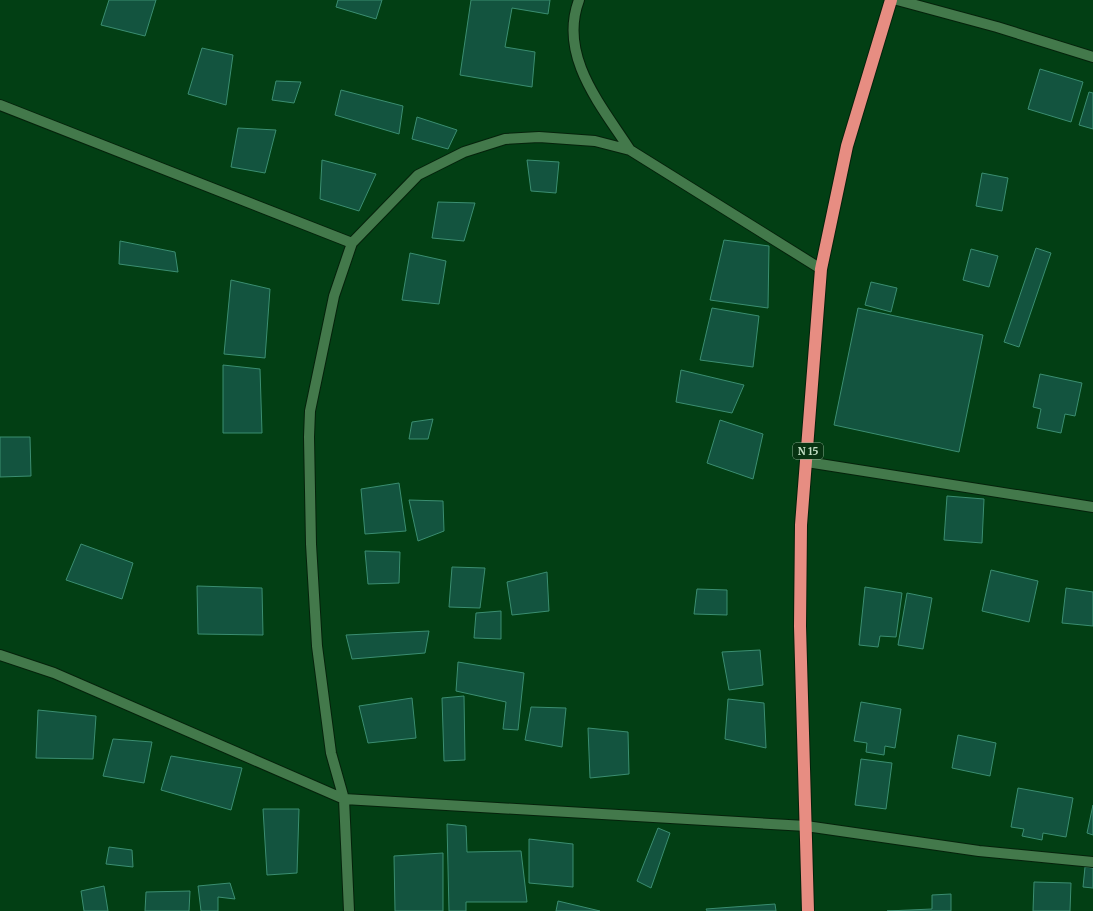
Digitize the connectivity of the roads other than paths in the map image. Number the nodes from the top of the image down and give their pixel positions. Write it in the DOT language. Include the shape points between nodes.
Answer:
graph roads {
  1 [pos="579,0"];
  2 [pos="891,0"];
  3 [pos="897,0"];
  4 [pos="1093,57"];
  5 [pos="0,105"];
  6 [pos="630,150"];
  7 [pos="352,243"];
  8 [pos="820,269"];
  9 [pos="807,462"];
  10 [pos="1093,507"];
  11 [pos="0,656"];
  12 [pos="344,799"];
  13 [pos="806,826"];
  14 [pos="1093,862"];
  15 [pos="349,911"];
  16 [pos="808,911"];
  1 -- 6 [label="street" via="574,13 573,43 586,80"];
  2 -- 8 [label="highway, N 15" via="847,146"];
  3 -- 4 [label="street"];
  5 -- 7 [label="street"];
  6 -- 7 [label="street" via="595,140 540,137 505,139 464,152 418,176"];
  6 -- 8 [label="street"];
  7 -- 12 [label="street" via="334,296 310,411 309,436 311,544 317,646 331,753"];
  8 -- 9 [label="highway, N 15"];
  9 -- 10 [label="street"];
  9 -- 13 [label="highway, N 15" via="801,525 800,626"];
  11 -- 12 [label="street" via="54,673"];
  12 -- 13 [label="street"];
  12 -- 15 [label="street"];
  13 -- 14 [label="street" via="979,850"];
  13 -- 16 [label="highway, N 15"];
}
